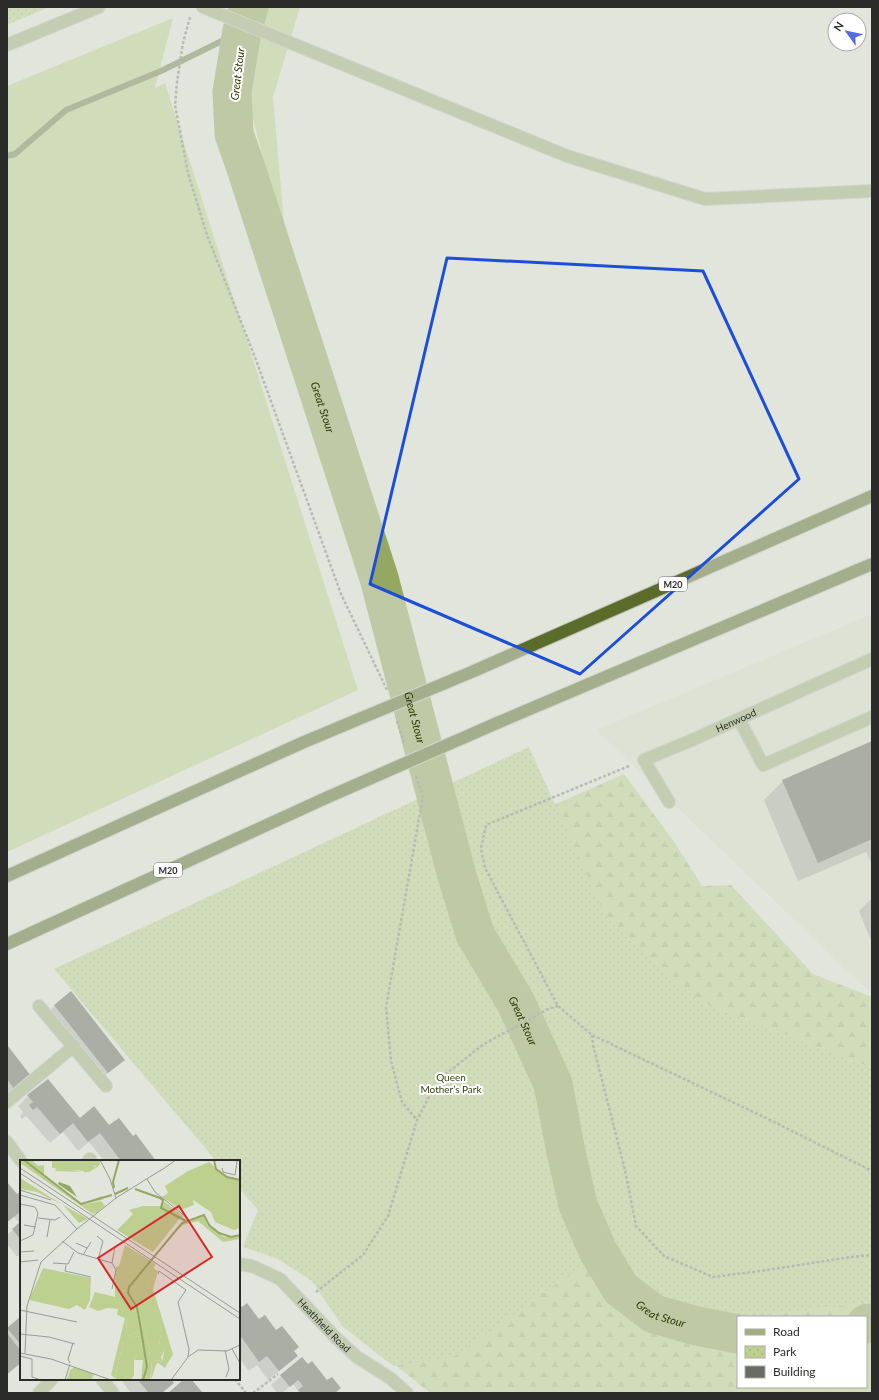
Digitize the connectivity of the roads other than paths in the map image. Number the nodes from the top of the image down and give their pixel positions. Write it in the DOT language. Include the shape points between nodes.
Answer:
graph roads {
  1 [pos="99,7"];
  2 [pos="206,8"];
  3 [pos="7,45"];
  4 [pos="872,191"];
  5 [pos="872,496"];
  6 [pos="872,564"];
  7 [pos="872,659"];
  8 [pos="872,717"];
  9 [pos="738,719"];
  10 [pos="669,802"];
  11 [pos="7,876"];
  12 [pos="7,944"];
  13 [pos="39,1006"];
  14 [pos="74,1046"];
  15 [pos="106,1086"];
  16 [pos="7,1102"];
  17 [pos="7,1142"];
  18 [pos="20,1160"];
  19 [pos="240,1264"];
  20 [pos="51,1380"];
  21 [pos="103,1380"];
  22 [pos="39,1393"];
  23 [pos="113,1393"];
  24 [pos="407,1393"];
  1 -- 3 [label="street"];
  2 -- 4 [label="street" via="567,156 705,199"];
  5 -- 11 [label="highway, M20, bridge" via="474,671 304,742"];
  6 -- 12 [label="highway, M20, bridge" via="328,797"];
  7 -- 9 [label="street, Henwood"];
  8 -- 9 [label="street" via="763,765"];
  9 -- 10 [label="street, Henwood" via="644,760"];
  13 -- 14 [label="street"];
  14 -- 15 [label="street"];
  14 -- 16 [label="street"];
  17 -- 18 [label="street"];
  19 -- 24 [label="street, Heathfield Road" via="252,1266 280,1279 357,1357 390,1378"];
  20 -- 22 [label="street"];
  21 -- 23 [label="street"];
}
